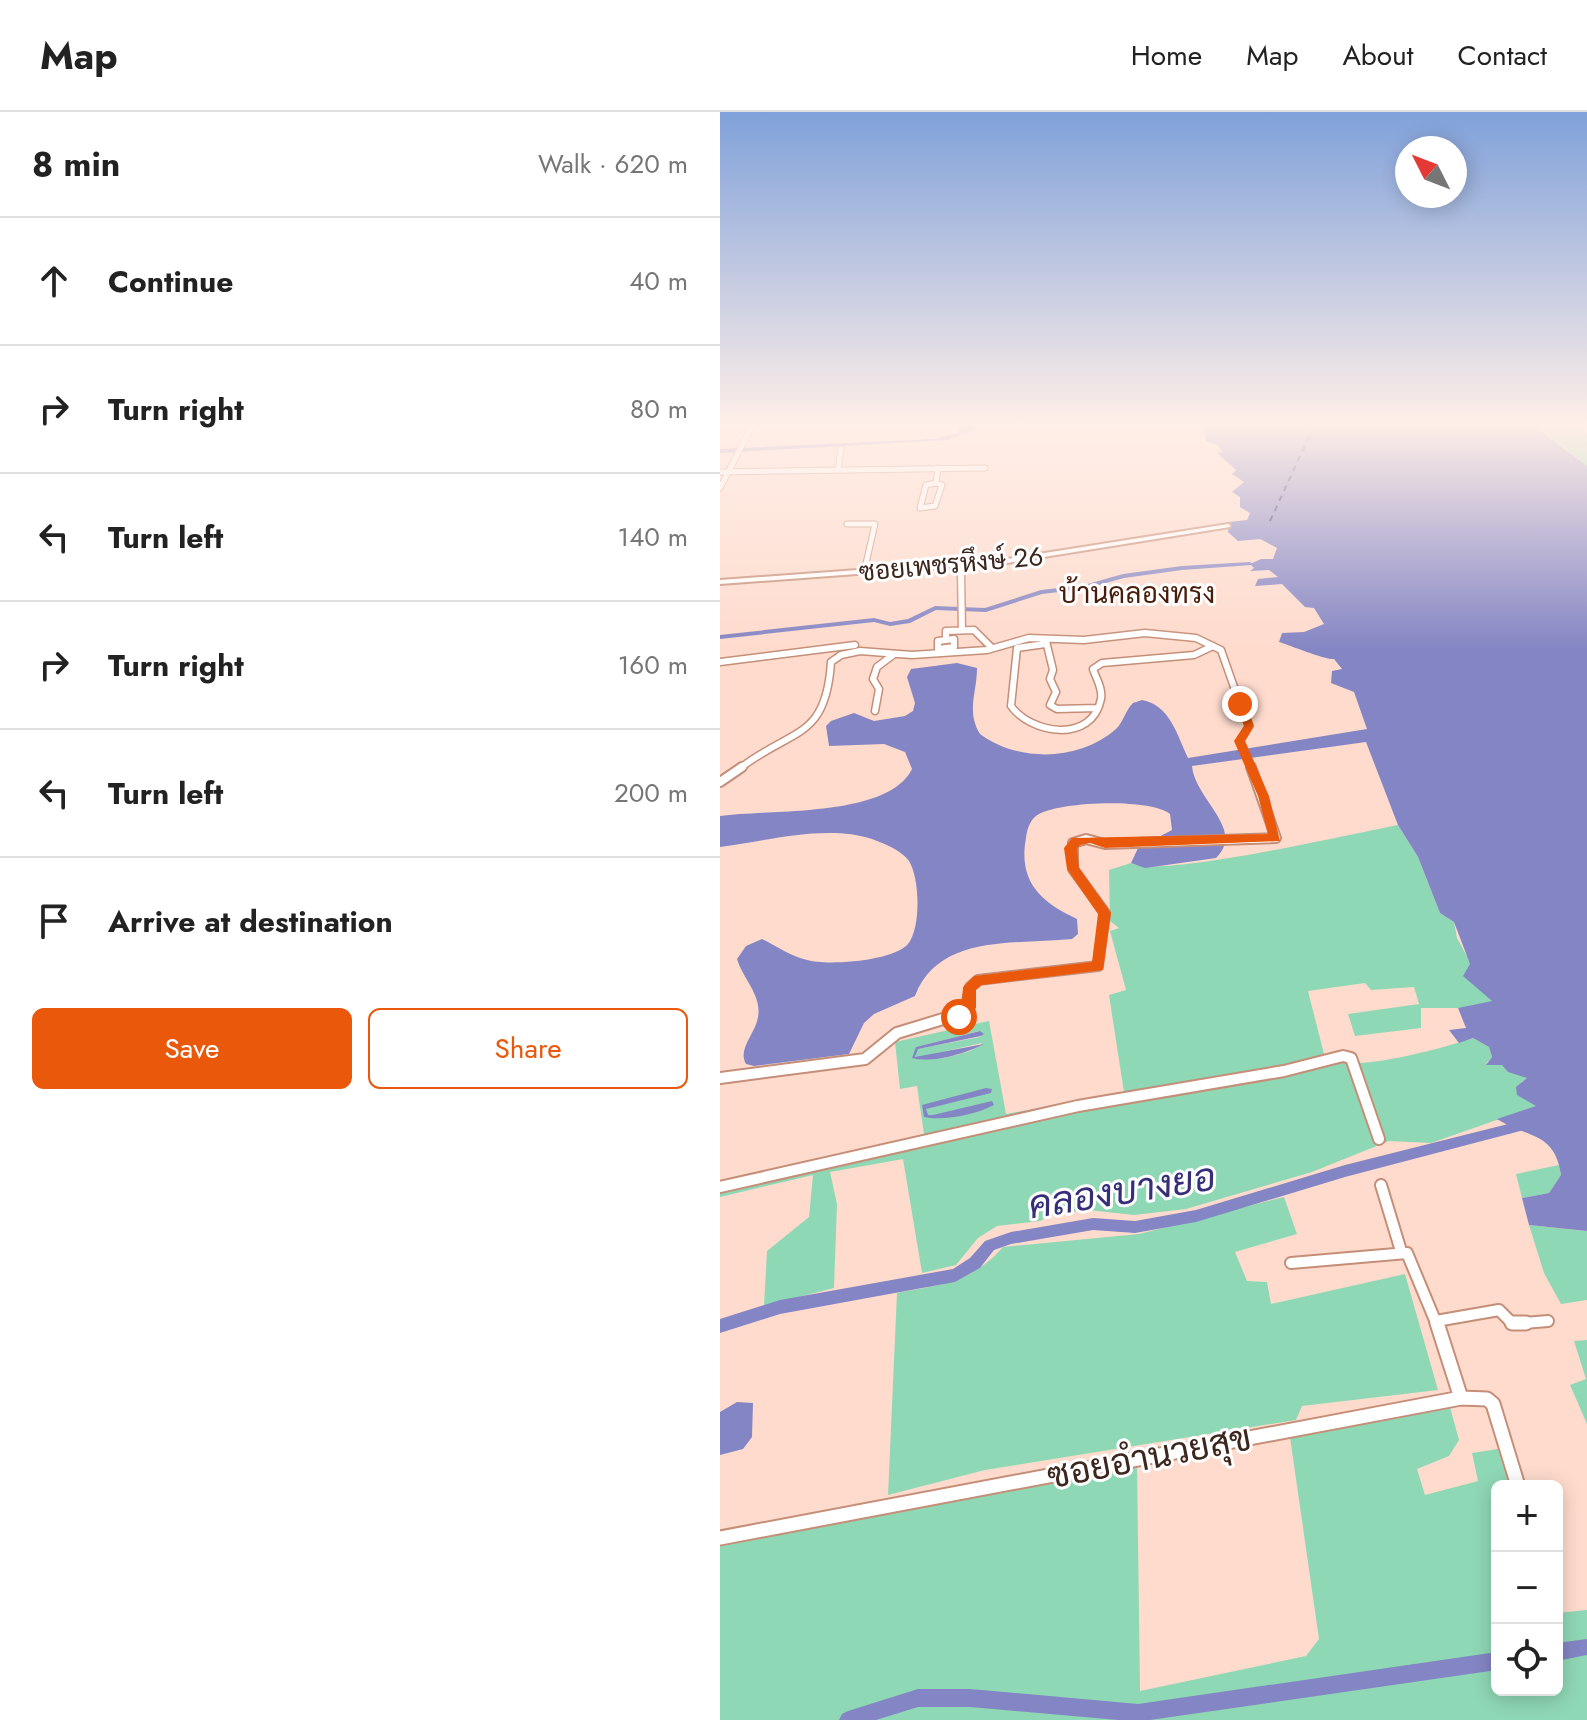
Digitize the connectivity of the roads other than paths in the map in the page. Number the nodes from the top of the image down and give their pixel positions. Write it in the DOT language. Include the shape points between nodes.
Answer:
graph roads {
  1 [pos="922,499"];
  2 [pos="937,499"];
  3 [pos="847,524"];
  4 [pos="1228,526"];
  5 [pos="961,565"];
  6 [pos="864,572"];
  7 [pos="720,582"];
  8 [pos="962,630"];
  9 [pos="946,640"];
  10 [pos="1047,640"];
  11 [pos="855,645"];
  12 [pos="1213,646"];
  13 [pos="992,648"];
  14 [pos="894,655"];
  15 [pos="720,662"];
  16 [pos="1098,708"];
  17 [pos="875,711"];
  18 [pos="720,782"];
  19 [pos="720,1078"];
  20 [pos="1379,1139"];
  21 [pos="1381,1185"];
  22 [pos="720,1187"];
  23 [pos="1401,1251"];
  24 [pos="1291,1263"];
  25 [pos="1436,1321"];
  26 [pos="1548,1321"];
  27 [pos="1461,1398"];
  28 [pos="1516,1480"];
  29 [pos="720,1538"];
  1 -- 2 [label="street" via="920,508 935,506"];
  3 -- 6 [label="street" via="875,524"];
  4 -- 5 [label="street, ซอยเพชรหึงษ์ 26"];
  5 -- 6 [label="street, ซอยเพชรหึงษ์ 26"];
  5 -- 8 [label="street"];
  6 -- 7 [label="street, ซอยเพชรหึงษ์ 26"];
  8 -- 9 [label="street" via="946,631"];
  8 -- 13 [label="street" via="979,629"];
  10 -- 12 [label="street" via="1156,633 1196,638"];
  10 -- 13 [label="street" via="1015,640"];
  10 -- 16 [label="street" via="1056,692 1052,708"];
  10 -- 16 [label="street" via="1013,651 1015,716 1034,729 1056,730 1078,725"];
  11 -- 15 [label="street"];
  12 -- 16 [label="street" via="1194,655 1097,665 1093,673 1102,690"];
  12 -- 19 [label="street" via="1225,656 1240,704 1230,705 1233,714 1244,712 1249,726 1240,741 1276,836 1260,841 1076,841 1070,848 1073,869 1105,913 1098,966 978,980 970,987 966,1013 897,1033 865,1059"];
  13 -- 14 [label="street"];
  14 -- 17 [label="street" via="877,667"];
  14 -- 18 [label="street" via="860,651 835,658 831,697 823,713"];
  20 -- 22 [label="street" via="1351,1058 1343,1056 1078,1106"];
  21 -- 23 [label="street"];
  23 -- 24 [label="street"];
  23 -- 25 [label="street" via="1412,1259"];
  25 -- 26 [label="street" via="1499,1310 1513,1324"];
  25 -- 27 [label="street"];
  27 -- 28 [label="street" via="1493,1404"];
  27 -- 29 [label="street, ซอยอำนวยสุข"];
}
